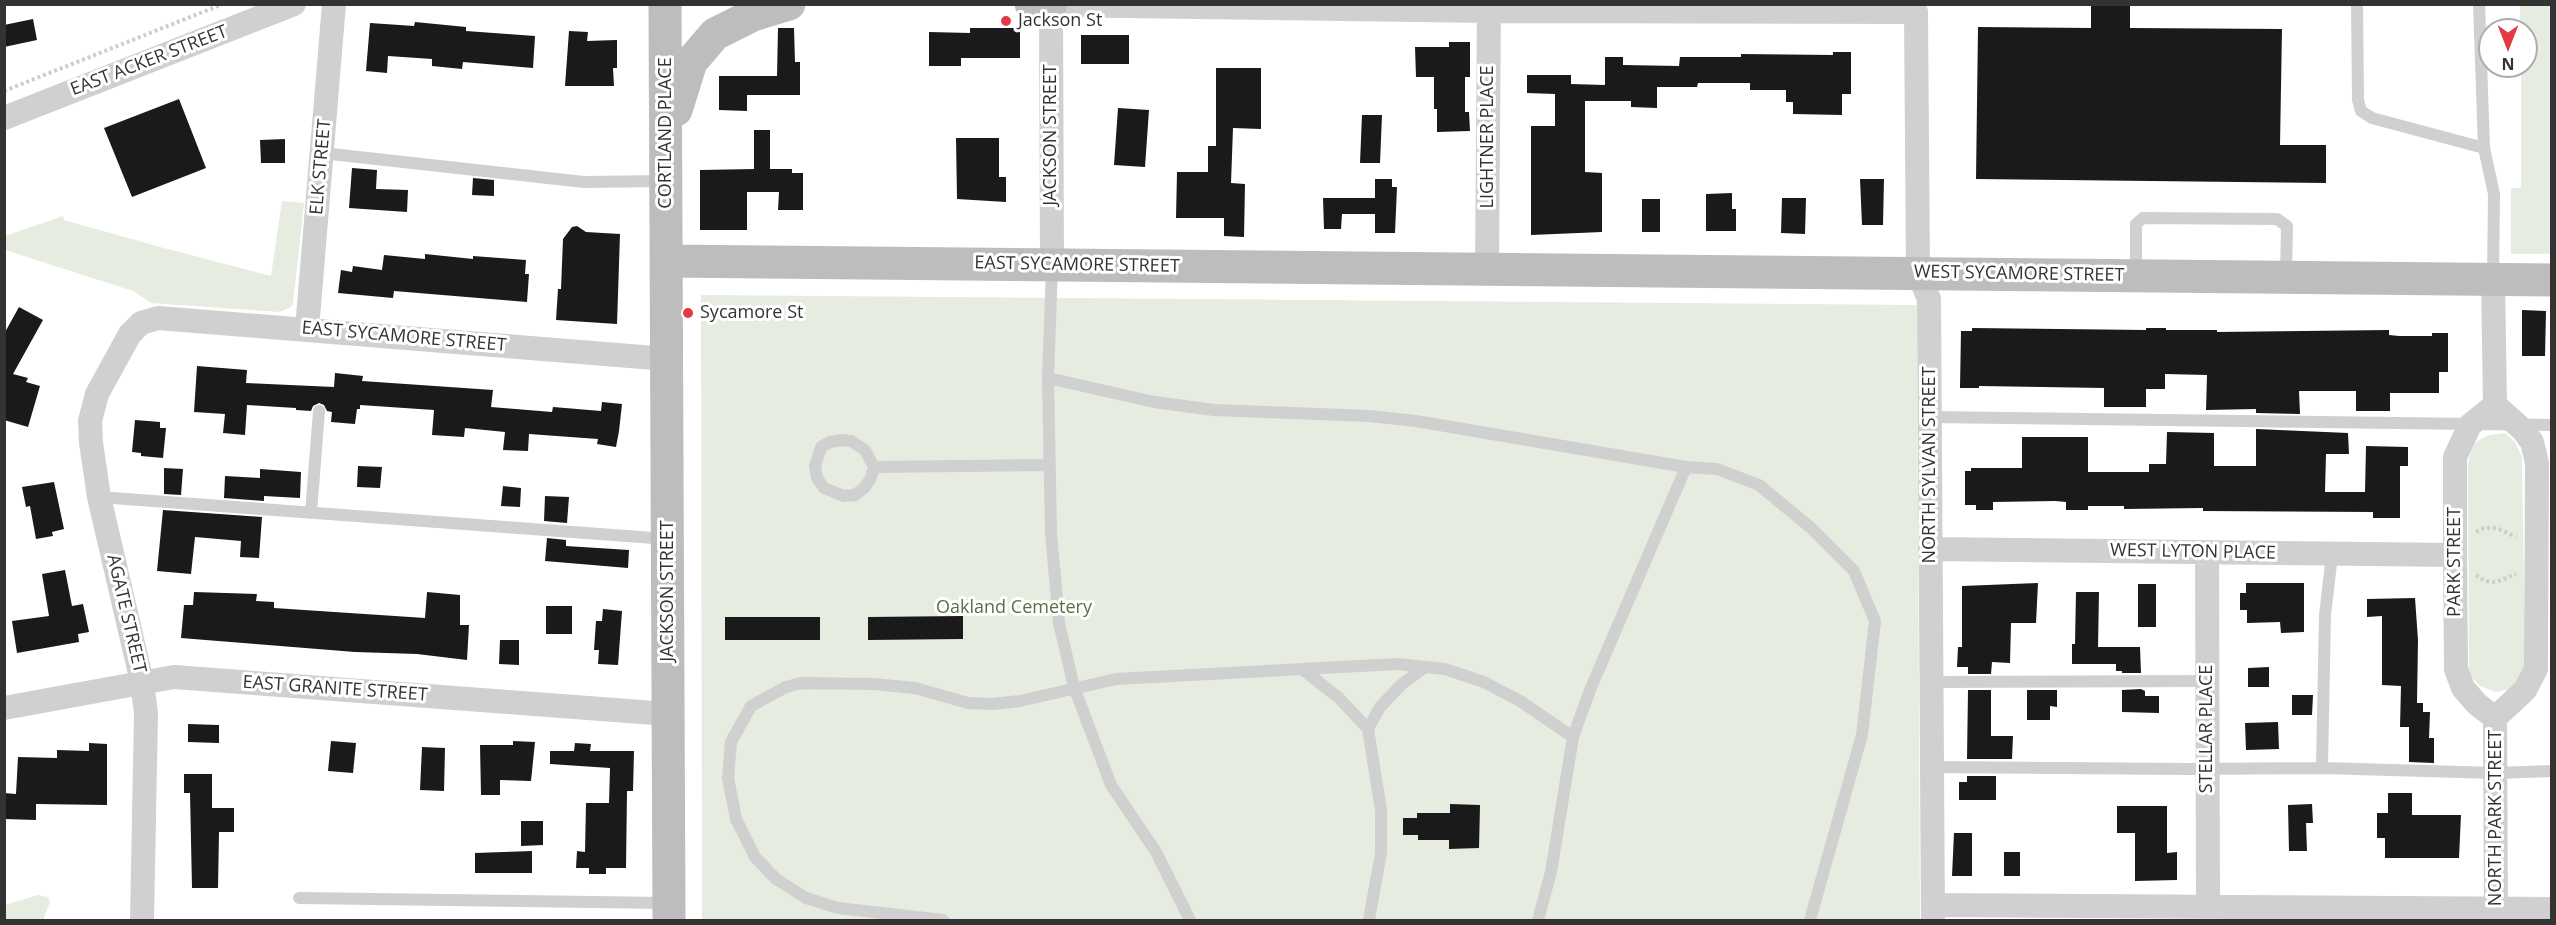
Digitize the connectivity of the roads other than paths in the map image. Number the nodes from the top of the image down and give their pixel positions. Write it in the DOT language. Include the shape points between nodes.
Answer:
graph roads {
  1 [pos="294,4"];
  2 [pos="334,4"];
  3 [pos="665,4"];
  4 [pos="789,4"];
  5 [pos="1031,4"];
  6 [pos="2357,4"];
  7 [pos="2479,4"];
  8 [pos="1051,5"];
  9 [pos="1489,8"];
  10 [pos="1916,8"];
  11 [pos="4,118"];
  12 [pos="667,140"];
  13 [pos="2484,148"];
  14 [pos="322,153"];
  15 [pos="667,181"];
  16 [pos="668,261"];
  17 [pos="1052,265"];
  18 [pos="1486,269"];
  19 [pos="1918,273"];
  20 [pos="2136,275"];
  21 [pos="2286,277"];
  22 [pos="2493,279"];
  23 [pos="2552,280"];
  24 [pos="141,323"];
  25 [pos="307,329"];
  26 [pos="667,359"];
  27 [pos="1048,378"];
  28 [pos="2495,405"];
  29 [pos="319,411"];
  30 [pos="1930,417"];
  31 [pos="2470,424"];
  32 [pos="2516,425"];
  33 [pos="2552,425"];
  34 [pos="1050,465"];
  35 [pos="874,467"];
  36 [pos="1686,467"];
  37 [pos="99,497"];
  38 [pos="311,513"];
  39 [pos="668,539"];
  40 [pos="1930,549"];
  41 [pos="2207,552"];
  42 [pos="2332,555"];
  43 [pos="2455,555"];
  44 [pos="2544,555"];
  45 [pos="1425,667"];
  46 [pos="1302,669"];
  47 [pos="2207,681"];
  48 [pos="142,682"];
  49 [pos="1931,682"];
  50 [pos="1074,687"];
  51 [pos="4,708"];
  52 [pos="668,714"];
  53 [pos="2495,718"];
  54 [pos="1368,729"];
  55 [pos="1573,737"];
  56 [pos="1932,766"];
  57 [pos="2322,768"];
  58 [pos="2207,769"];
  59 [pos="2552,771"];
  60 [pos="2496,773"];
  61 [pos="298,898"];
  62 [pos="2208,906"];
  63 [pos="2552,909"];
  64 [pos="668,912"];
  65 [pos="1933,913"];
  66 [pos="2496,915"];
  67 [pos="142,921"];
  68 [pos="943,921"];
  69 [pos="1190,921"];
  70 [pos="1369,921"];
  71 [pos="1538,921"];
  72 [pos="1810,921"];
  1 -- 11 [label="street, EAST ACKER STREET"];
  2 -- 14 [label="street, ELK STREET"];
  3 -- 12 [label="street, CORTLAND PLACE"];
  4 -- 12 [label="street" via="753,15 715,34 691,62"];
  5 -- 8 [label="street"];
  6 -- 13 [label="lane" via="2361,111 2372,118"];
  7 -- 13 [label="lane"];
  8 -- 9 [label="street"];
  8 -- 17 [label="street, JACKSON STREET"];
  9 -- 10 [label="street"];
  9 -- 18 [label="street, LIGHTNER PLACE"];
  10 -- 19 [label="street, NORTH SYLVAN STREET"];
  12 -- 15 [label="street, CORTLAND PLACE"];
  13 -- 22 [label="lane" via="2494,194"];
  14 -- 15 [label="lane" via="584,182"];
  14 -- 25 [label="street, ELK STREET"];
  15 -- 16 [label="street, CORTLAND PLACE"];
  16 -- 17 [label="street, EAST SYCAMORE STREET"];
  16 -- 26 [label="street, JACKSON STREET"];
  17 -- 18 [label="street, EAST SYCAMORE STREET"];
  17 -- 27 [label="lane"];
  18 -- 19 [label="street, WEST SYCAMORE STREET"];
  19 -- 20 [label="street, WEST SYCAMORE STREET"];
  19 -- 30 [label="street, NORTH SYLVAN STREET" via="1929,299"];
  20 -- 21 [label="street, WEST SYCAMORE STREET"];
  20 -- 21 [label="lane" via="2136,224 2143,218 2277,219 2287,226"];
  21 -- 22 [label="street, WEST SYCAMORE STREET"];
  22 -- 23 [label="street, WEST SYCAMORE STREET"];
  22 -- 28 [label="street"];
  24 -- 25 [label="street, EAST SYCAMORE STREET" via="158,318"];
  24 -- 37 [label="street, AGATE STREET" via="130,334 97,394 90,421"];
  25 -- 26 [label="street, EAST SYCAMORE STREET"];
  26 -- 39 [label="street, JACKSON STREET"];
  27 -- 34 [label="lane"];
  27 -- 36 [label="lane" via="1154,402 1214,410 1369,416"];
  28 -- 31 [label="street, PARK STREET"];
  28 -- 32 [label="street, NORTH PARK STREET"];
  29 -- 38 [label="lane"];
  30 -- 31 [label="lane"];
  30 -- 40 [label="street, NORTH SYLVAN STREET"];
  31 -- 32 [label="lane"];
  31 -- 43 [label="street, PARK STREET" via="2455,457"];
  32 -- 33 [label="lane"];
  32 -- 44 [label="street, NORTH PARK STREET" via="2532,442 2537,463"];
  34 -- 35 [label="lane"];
  34 -- 50 [label="lane" via="1059,623"];
  35 -- 35 [label="lane" via="865,450 842,440 821,447 815,466 824,488 844,496 855,495 864,488"];
  36 -- 55 [label="lane"];
  36 -- 72 [label="lane" via="1717,469 1768,492 1854,571 1875,621 1862,735"];
  37 -- 38 [label="lane"];
  37 -- 48 [label="street, AGATE STREET"];
  38 -- 39 [label="lane"];
  39 -- 52 [label="street, JACKSON STREET"];
  40 -- 41 [label="street, WEST LYTON PLACE"];
  40 -- 49 [label="street, NORTH SYLVAN STREET"];
  41 -- 42 [label="street, WEST LYTON PLACE"];
  41 -- 47 [label="street, STELLAR PLACE"];
  42 -- 43 [label="street, WEST LYTON PLACE"];
  42 -- 57 [label="lane" via="2325,615"];
  43 -- 53 [label="street, PARK STREET" via="2456,669 2463,688"];
  44 -- 53 [label="street, NORTH PARK STREET" via="2536,669 2525,690"];
  45 -- 46 [label="lane" via="1397,664"];
  45 -- 54 [label="lane" via="1380,707"];
  45 -- 55 [label="lane" via="1484,682"];
  46 -- 50 [label="lane" via="1116,678"];
  46 -- 54 [label="lane" via="1339,698"];
  47 -- 49 [label="lane"];
  47 -- 58 [label="street, STELLAR PLACE"];
  48 -- 51 [label="street, EAST GRANITE STREET"];
  48 -- 52 [label="street, EAST GRANITE STREET" via="174,677"];
  48 -- 67 [label="street, AGATE STREET" via="146,713"];
  49 -- 56 [label="street, NORTH SYLVAN STREET"];
  50 -- 68 [label="lane" via="992,704 968,703 915,688 801,683 751,706 731,742 728,778 736,819 755,857 776,879 806,898 838,908"];
  50 -- 69 [label="lane" via="1111,785 1156,852"];
  52 -- 64 [label="street, JACKSON STREET"];
  53 -- 60 [label="street, NORTH PARK STREET"];
  54 -- 70 [label="lane" via="1382,810 1382,854"];
  55 -- 71 [label="lane" via="1551,872"];
  56 -- 58 [label="lane"];
  56 -- 65 [label="street, NORTH SYLVAN STREET"];
  57 -- 58 [label="lane"];
  57 -- 60 [label="lane"];
  58 -- 62 [label="street, STELLAR PLACE"];
  59 -- 60 [label="lane"];
  60 -- 66 [label="street, NORTH PARK STREET"];
  61 -- 64 [label="lane"];
  62 -- 65 [label="street"];
  62 -- 66 [label="street"];
  63 -- 66 [label="street"];
}
